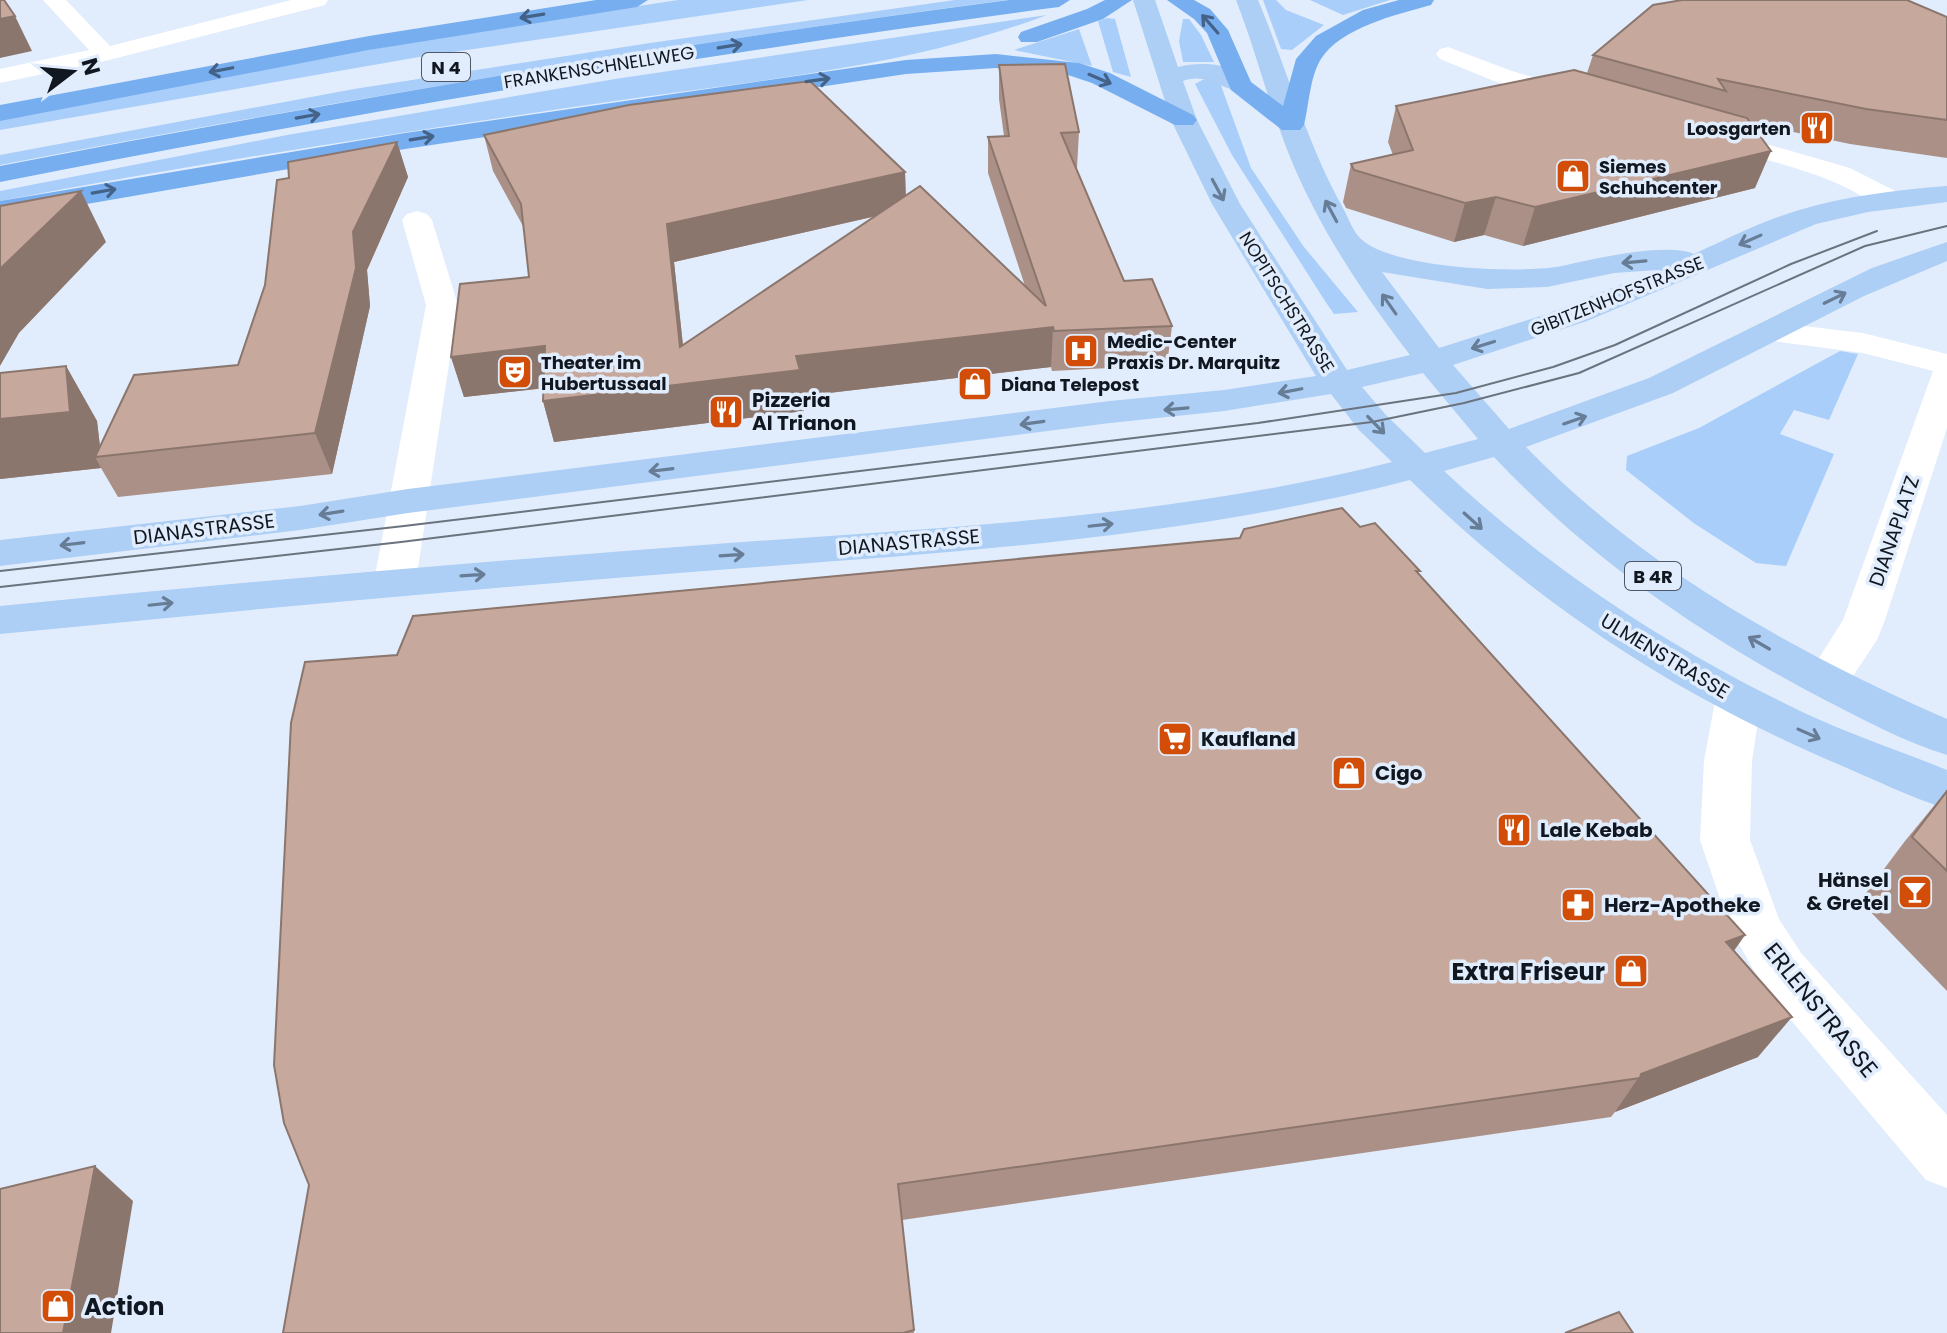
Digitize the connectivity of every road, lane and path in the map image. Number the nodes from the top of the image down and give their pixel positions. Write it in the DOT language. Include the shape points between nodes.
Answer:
graph roads {
  1 [pos="54,0"];
  2 [pos="317,0"];
  3 [pos="637,0"];
  4 [pos="895,0"];
  5 [pos="1059,0"];
  6 [pos="1121,0"];
  7 [pos="1247,0"];
  8 [pos="1423,0"];
  9 [pos="1177,2"];
  10 [pos="1148,11"];
  11 [pos="539,52"];
  12 [pos="105,54"];
  13 [pos="1448,54"];
  14 [pos="906,67"];
  15 [pos="0,76"];
  16 [pos="1170,78"];
  17 [pos="1240,85"];
  18 [pos="1596,103"];
  19 [pos="0,113"];
  20 [pos="1184,120"];
  21 [pos="1291,125"];
  22 [pos="1685,129"];
  23 [pos="0,174"];
  24 [pos="1947,194"];
  25 [pos="1891,200"];
  26 [pos="0,210"];
  27 [pos="417,220"];
  28 [pos="1350,246"];
  29 [pos="1947,251"];
  30 [pos="1712,257"];
  31 [pos="1770,332"];
  32 [pos="1431,361"];
  33 [pos="1947,364"];
  34 [pos="1947,375"];
  35 [pos="1338,382"];
  36 [pos="1500,443"];
  37 [pos="1417,466"];
  38 [pos="408,501"];
  39 [pos="0,553"];
  40 [pos="395,581"];
  41 [pos="0,620"];
  42 [pos="1840,662"];
  43 [pos="1738,701"];
  44 [pos="1947,738"];
  45 [pos="1947,790"];
  46 [pos="1947,1159"];
  1 -- 12 [label="street"];
  2 -- 12 [label="street"];
  3 -- 19 [label="highway, one-way" via="369,43"];
  4 -- 11 [label="highway, FRANKENSCHNELLWEG"];
  23 -- 5 [label="highway, FRANKENSCHNELLWEG / N 4, one-way" via="515,80"];
  6 -- 14 [label="highway" via="1001,45"];
  7 -- 21 [label="main road, B 4R"];
  8 -- 21 [label="highway" via="1371,15 1324,41 1308,59"];
  9 -- 10 [label="highway"];
  17 -- 9 [label="highway, one-way" via="1217,30 1202,14"];
  10 -- 16 [label="main road, NOPITSCHSTRASSE"];
  12 -- 15 [label="street"];
  13 -- 18 [label="street"];
  14 -- 20 [label="highway, one-way" via="996,61 1071,68"];
  26 -- 14 [label="highway, one-way" via="405,141"];
  16 -- 17 [label="main road" via="1216,71"];
  16 -- 20 [label="main road, NOPITSCHSTRASSE"];
  17 -- 21 [label="highway"];
  20 -- 35 [label="main road, NOPITSCHSTRASSE, one-way" via="1226,204"];
  28 -- 21 [label="main road, B 4R, one-way"];
  22 -- 25 [label="street" via="1840,174"];
  24 -- 25 [label="main road, GIBITZENHOFSTRASSE"];
  25 -- 30 [label="main road, GIBITZENHOFSTRASSE, one-way" via="1811,216"];
  27 -- 38 [label="street" via="442,305"];
  30 -- 28 [label="main road, one-way" via="1614,264 1547,278 1487,280 1397,267"];
  32 -- 28 [label="main road, B 4R, one-way"];
  31 -- 29 [label="main road, one-way" via="1868,282"];
  30 -- 32 [label="main road, GIBITZENHOFSTRASSE, one-way" via="1557,321"];
  31 -- 33 [label="street" via="1863,343"];
  36 -- 31 [label="main road, one-way" via="1625,400"];
  32 -- 35 [label="main road, GIBITZENHOFSTRASSE"];
  32 -- 36 [label="main road, B 4R"];
  34 -- 42 [label="street, DIANAPLATZ" via="1864,620"];
  35 -- 37 [label="main road, NOPITSCHSTRASSE, one-way"];
  35 -- 38 [label="main road, DIANASTRASSE, one-way" via="1190,407 1110,412"];
  36 -- 37 [label="main road"];
  42 -- 36 [label="main road, B 4R, one-way" via="1709,613 1628,558"];
  40 -- 37 [label="main road, DIANASTRASSE, one-way" via="1147,520 1310,493"];
  37 -- 43 [label="main road, ULMENSTRASSE, one-way" via="1483,529 1585,607"];
  38 -- 39 [label="main road, DIANASTRASSE, one-way"];
  38 -- 40 [label="street"];
  41 -- 40 [label="main road, DIANASTRASSE, one-way"];
  42 -- 44 [label="main road, B 4R"];
  43 -- 45 [label="main road, ULMENSTRASSE, one-way"];
  43 -- 46 [label="street, ERLENSTRASSE" via="1728,761 1725,840 1756,928 1782,970"];
}
